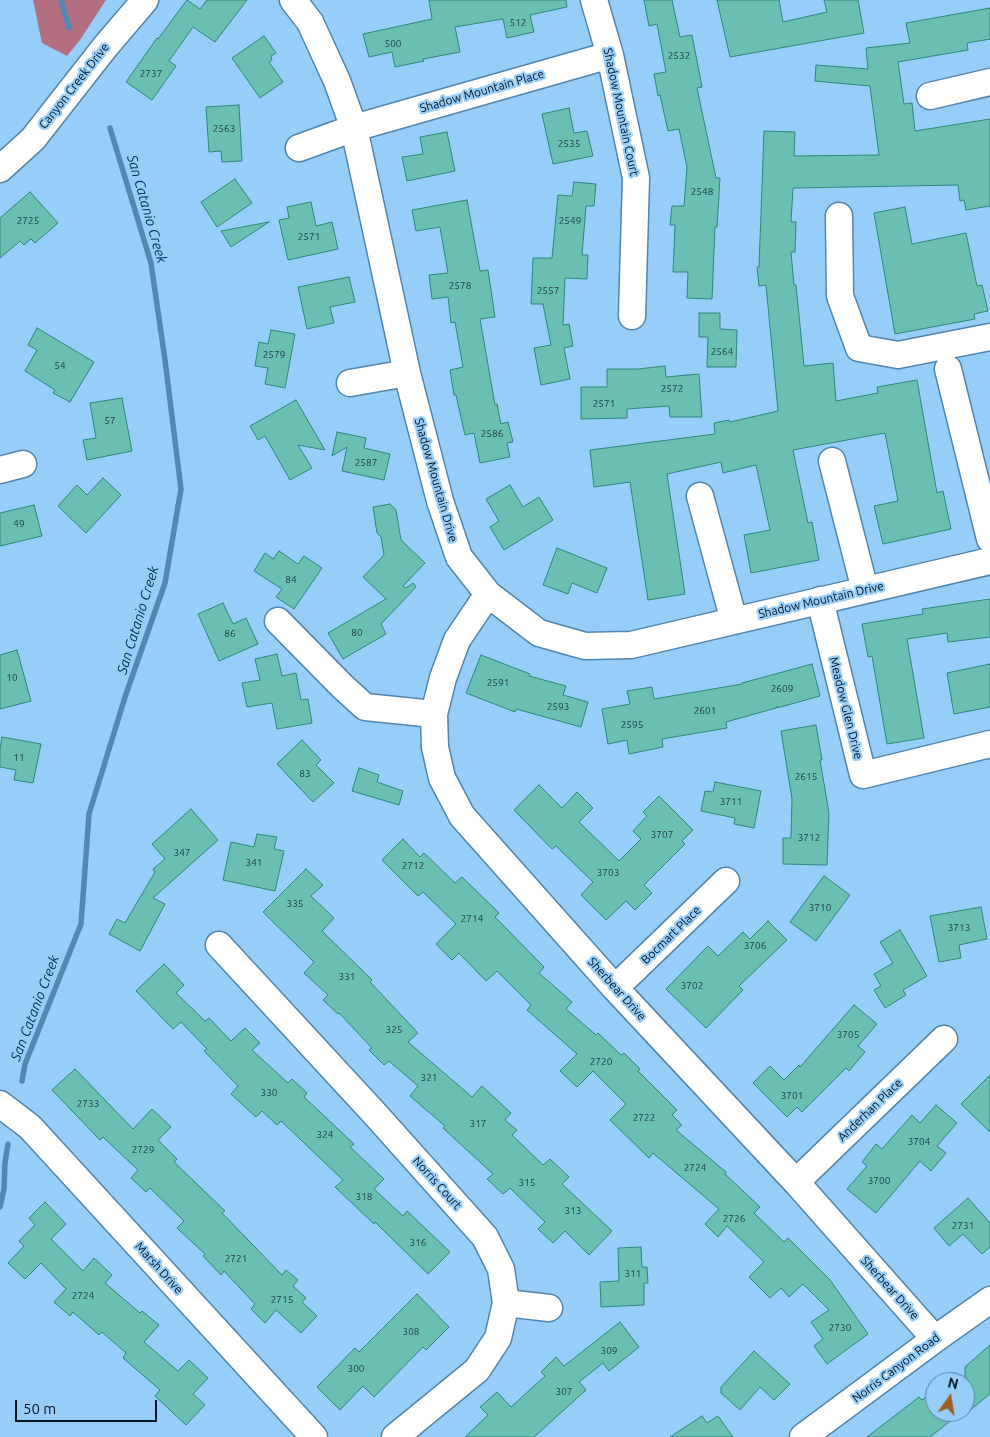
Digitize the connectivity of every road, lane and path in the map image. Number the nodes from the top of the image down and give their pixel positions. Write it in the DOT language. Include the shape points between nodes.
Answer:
graph roads {
  1 [pos="145,0"];
  2 [pos="293,0"];
  3 [pos="594,0"];
  4 [pos="610,55"];
  5 [pos="990,82"];
  6 [pos="930,96"];
  7 [pos="354,128"];
  8 [pos="300,148"];
  9 [pos="0,169"];
  10 [pos="839,216"];
  11 [pos="632,316"];
  12 [pos="990,337"];
  13 [pos="948,369"];
  14 [pos="407,372"];
  15 [pos="350,383"];
  16 [pos="832,461"];
  17 [pos="700,496"];
  18 [pos="990,540"];
  19 [pos="990,561"];
  20 [pos="865,590"];
  21 [pos="488,594"];
  22 [pos="820,600"];
  23 [pos="734,620"];
  24 [pos="278,621"];
  25 [pos="434,714"];
  26 [pos="990,744"];
  27 [pos="726,881"];
  28 [pos="219,945"];
  29 [pos="615,988"];
  30 [pos="944,1038"];
  31 [pos="0,1104"];
  32 [pos="796,1182"];
  33 [pos="990,1300"];
  34 [pos="506,1303"];
  35 [pos="549,1308"];
  36 [pos="935,1338"];
  37 [pos="314,1437"];
  38 [pos="395,1437"];
  39 [pos="803,1437"];
  1 -- 9 [label="street, Canyon Creek Drive" via="33,139"];
  2 -- 7 [label="street, Shadow Mountain Drive" via="310,22"];
  3 -- 4 [label="street, Shadow Mountain Court"];
  4 -- 7 [label="street, Shadow Mountain Place"];
  4 -- 11 [label="street, Shadow Mountain Court" via="636,178"];
  5 -- 6 [label="street"];
  7 -- 8 [label="street, Shadow Mountain Place"];
  7 -- 14 [label="street, Shadow Mountain Drive"];
  10 -- 12 [label="street" via="840,296 859,348 898,355"];
  13 -- 18 [label="street"];
  14 -- 15 [label="street"];
  14 -- 21 [label="street, Shadow Mountain Drive" via="440,501 459,557"];
  16 -- 20 [label="street"];
  17 -- 23 [label="street"];
  19 -- 20 [label="street, Shadow Mountain Drive"];
  20 -- 22 [label="street, Shadow Mountain Drive"];
  21 -- 23 [label="street, Shadow Mountain Drive" via="539,633 585,646 631,645"];
  21 -- 25 [label="street, Sherbear Drive" via="457,640"];
  22 -- 23 [label="street, Shadow Mountain Drive"];
  22 -- 26 [label="street, Meadow Glen Drive" via="863,775"];
  24 -- 25 [label="street" via="365,707"];
  25 -- 29 [label="street, Sherbear Drive" via="435,747 442,778 462,816"];
  27 -- 29 [label="street, Bocmart Place"];
  28 -- 34 [label="street, Norris Court" via="485,1237 501,1270"];
  29 -- 32 [label="street, Sherbear Drive"];
  30 -- 32 [label="street, Anderhan Place"];
  31 -- 37 [label="street, Marsh Drive" via="30,1127"];
  32 -- 36 [label="street, Sherbear Drive"];
  33 -- 36 [label="street, Norris Canyon Road"];
  34 -- 35 [label="street"];
  34 -- 38 [label="street, Norris Court" via="498,1338 477,1370"];
  36 -- 39 [label="street, Norris Canyon Road"];
}
